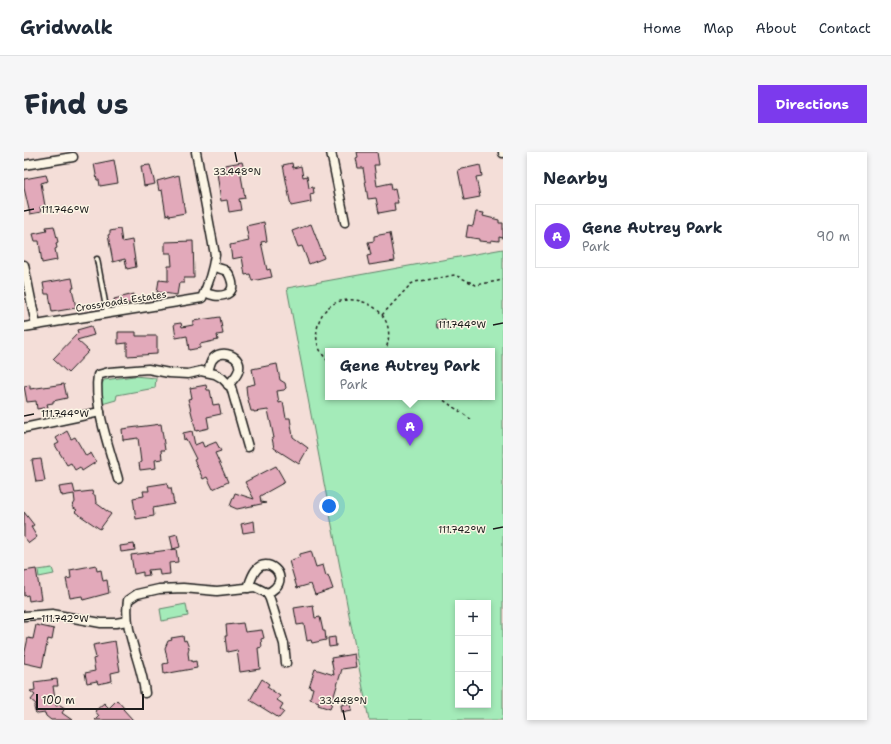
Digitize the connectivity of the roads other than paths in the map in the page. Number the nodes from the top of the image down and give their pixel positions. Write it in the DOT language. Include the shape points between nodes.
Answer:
graph roads {
  1 [pos="196,152"];
  2 [pos="331,152"];
  3 [pos="73,157"];
  4 [pos="24,165"];
  5 [pos="345,222"];
  6 [pos="97,259"];
  7 [pos="24,265"];
  8 [pos="214,267"];
  9 [pos="205,292"];
  10 [pos="107,313"];
  11 [pos="36,325"];
  12 [pos="24,327"];
  13 [pos="208,372"];
  14 [pos="228,384"];
  15 [pos="100,412"];
  16 [pos="24,428"];
  17 [pos="248,447"];
  18 [pos="118,479"];
  19 [pos="248,588"];
  20 [pos="267,594"];
  21 [pos="24,616"];
  22 [pos="127,621"];
  23 [pos="286,663"];
  24 [pos="145,693"];
  1 -- 8 [label="street" via="215,255"];
  2 -- 5 [label="street"];
  3 -- 4 [label="street"];
  6 -- 10 [label="lane"];
  7 -- 11 [label="street"];
  8 -- 9 [label="street"];
  8 -- 9 [label="street" via="226,270 233,284 232,290 220,296"];
  9 -- 10 [label="street, Crossroads Estates" via="202,298"];
  10 -- 11 [label="street, Crossroads Estates"];
  11 -- 12 [label="street, Crossroads Estates"];
  13 -- 14 [label="street" via="222,378"];
  13 -- 14 [label="street" via="216,356 226,353 231,355 237,359 240,366"];
  13 -- 15 [label="street" via="188,374 148,369 109,372 98,376 96,386"];
  14 -- 17 [label="street"];
  15 -- 16 [label="street"];
  15 -- 18 [label="street"];
  19 -- 20 [label="street" via="255,587"];
  19 -- 20 [label="street" via="256,570 261,566 272,566 278,570 280,577 276,588"];
  19 -- 22 [label="street" via="217,591 171,588 137,594 128,600"];
  20 -- 23 [label="street" via="284,644"];
  21 -- 22 [label="street" via="52,614 101,623"];
  22 -- 24 [label="street" via="144,679"];
}
